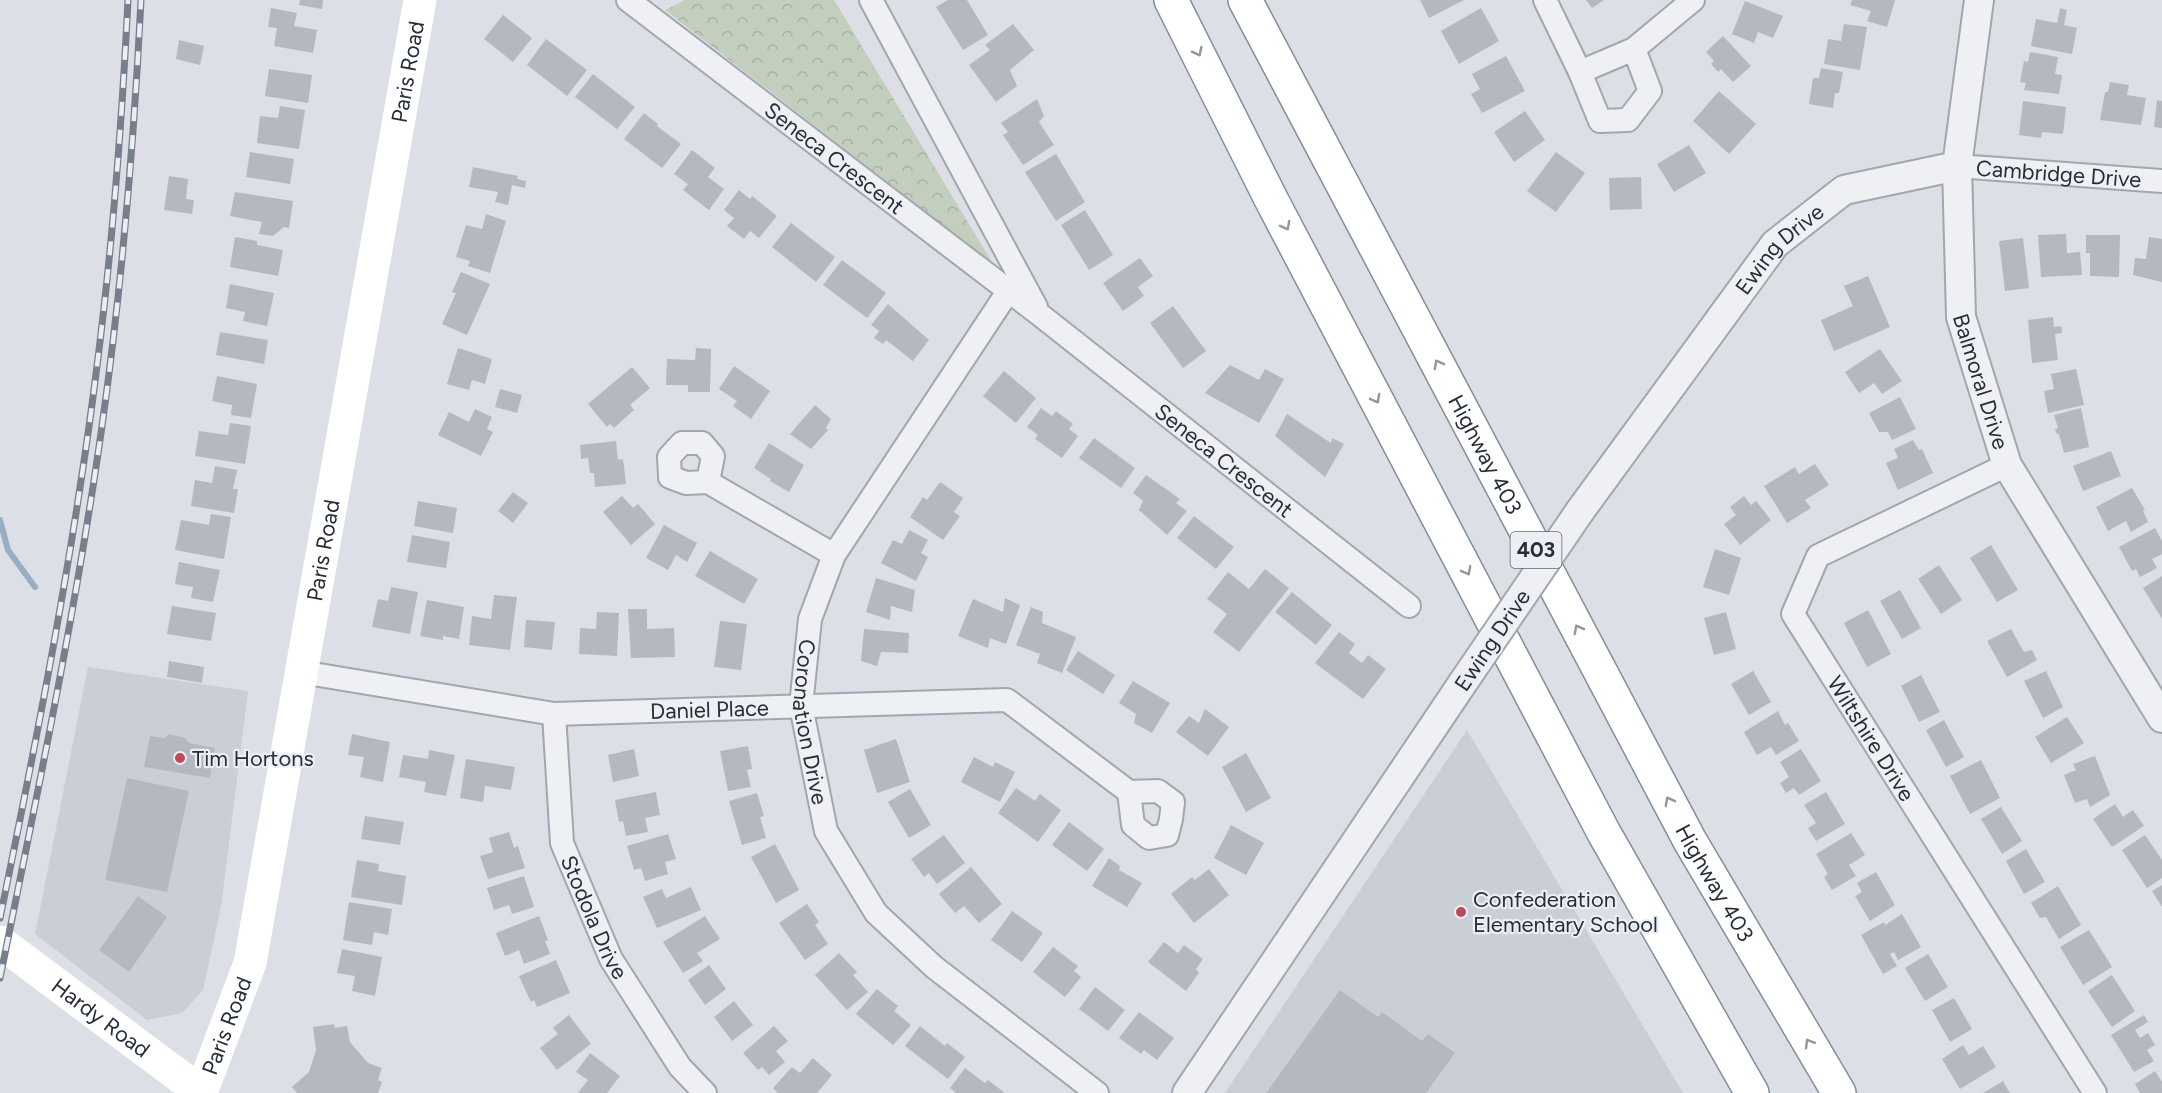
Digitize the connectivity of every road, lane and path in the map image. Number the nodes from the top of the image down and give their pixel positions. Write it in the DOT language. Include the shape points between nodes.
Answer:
graph roads {
  1 [pos="420,0"];
  2 [pos="630,0"];
  3 [pos="871,0"];
  4 [pos="1171,0"];
  5 [pos="1245,0"];
  6 [pos="1545,0"];
  7 [pos="1693,0"];
  8 [pos="1979,0"];
  9 [pos="1634,49"];
  10 [pos="1580,72"];
  11 [pos="1957,166"];
  12 [pos="2162,181"];
  13 [pos="1009,290"];
  14 [pos="1040,314"];
  15 [pos="2007,465"];
  16 [pos="708,482"];
  17 [pos="834,555"];
  18 [pos="1409,606"];
  19 [pos="301,672"];
  20 [pos="801,706"];
  21 [pos="554,714"];
  22 [pos="2162,718"];
  23 [pos="1129,792"];
  24 [pos="0,942"];
  25 [pos="201,1093"];
  26 [pos="705,1093"];
  27 [pos="1096,1093"];
  28 [pos="1187,1093"];
  29 [pos="1752,1093"];
  30 [pos="1839,1093"];
  31 [pos="2095,1093"];
  1 -- 19 [label="main road, Paris Road"];
  2 -- 13 [label="street, Seneca Crescent"];
  3 -- 14 [label="street, Seneca Crescent"];
  4 -- 29 [label="main road, one-way" via="1272,201 1604,833"];
  30 -- 5 [label="main road, Highway 403 / 403, one-way" via="1690,841"];
  6 -- 10 [label="street"];
  7 -- 9 [label="street"];
  8 -- 11 [label="street, Balmoral Drive"];
  9 -- 10 [label="street"];
  9 -- 10 [label="street" via="1650,91 1628,120 1600,121"];
  11 -- 12 [label="street, Cambridge Drive"];
  11 -- 15 [label="street, Balmoral Drive" via="1961,317"];
  11 -- 28 [label="street, Ewing Drive, bridge" via="1844,190 1775,244 1580,511"];
  13 -- 14 [label="street, Seneca Crescent"];
  13 -- 17 [label="street, Coronation Drive"];
  14 -- 18 [label="street, Seneca Crescent"];
  15 -- 22 [label="street, Balmoral Drive"];
  15 -- 31 [label="street, Wiltshire Drive" via="1818,556 1794,614"];
  16 -- 17 [label="street"];
  17 -- 20 [label="street, Coronation Drive" via="810,620"];
  19 -- 21 [label="street, Daniel Place"];
  19 -- 25 [label="main road, Paris Road" via="250,963"];
  20 -- 21 [label="street, Daniel Place"];
  20 -- 23 [label="street, Daniel Place" via="1007,700"];
  20 -- 27 [label="street, Coronation Drive" via="826,831 876,912 934,967"];
  21 -- 26 [label="street, Stodola Drive" via="562,843 611,959 680,1067"];
  24 -- 25 [label="main road, Hardy Road"];
}
